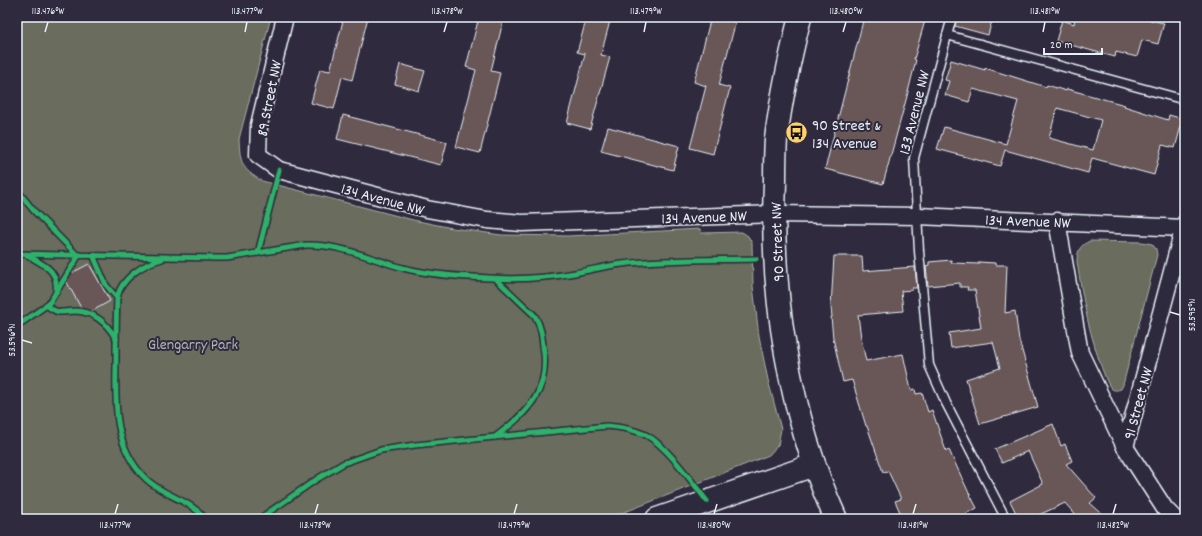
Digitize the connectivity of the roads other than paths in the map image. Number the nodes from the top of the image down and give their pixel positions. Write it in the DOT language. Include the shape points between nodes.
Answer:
graph roads {
  1 [pos="285,17"];
  2 [pos="800,17"];
  3 [pos="952,17"];
  4 [pos="947,35"];
  5 [pos="1185,100"];
  6 [pos="279,170"];
  7 [pos="773,214"];
  8 [pos="918,216"];
  9 [pos="1057,222"];
  10 [pos="1184,226"];
  11 [pos="1125,447"];
  12 [pos="814,465"];
  13 [pos="657,519"];
  14 [pos="836,519"];
  15 [pos="1006,519"];
  16 [pos="1174,519"];
  1 -- 6 [label="street, 89 Street NW" via="259,125 258,155"];
  2 -- 7 [label="street, 90 Street NW" via="787,73 776,140"];
  3 -- 4 [label="lane, 133 Avenue NW"];
  4 -- 5 [label="lane"];
  4 -- 8 [label="lane, 133 Avenue NW" via="914,158"];
  6 -- 7 [label="street, 134 Avenue NW" via="427,209 522,223"];
  7 -- 8 [label="street, 134 Avenue NW"];
  7 -- 12 [label="street, 90 Street NW" via="775,267 786,353"];
  8 -- 9 [label="street, 134 Avenue NW"];
  8 -- 15 [label="lane, 133 Avenue NW" via="929,365"];
  9 -- 10 [label="street, 134 Avenue NW"];
  9 -- 11 [label="street, 91 Street NW" via="1080,353"];
  10 -- 11 [label="street, 91 Street NW"];
  11 -- 16 [label="street"];
  12 -- 13 [label="street"];
  12 -- 14 [label="street, 90 Street NW"];
}
